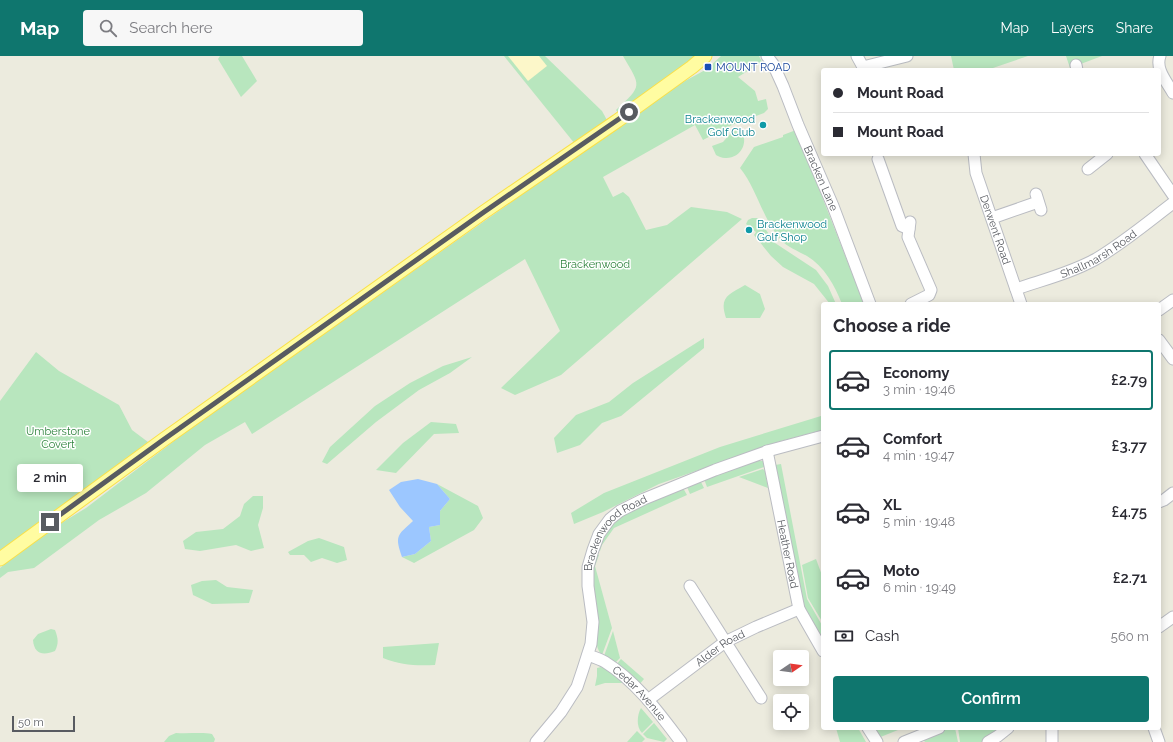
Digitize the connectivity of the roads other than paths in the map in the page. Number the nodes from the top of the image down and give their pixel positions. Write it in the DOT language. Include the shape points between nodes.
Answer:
graph roads {
  1 [pos="705,56"];
  2 [pos="767,56"];
  3 [pos="857,56"];
  4 [pos="1160,56"];
  5 [pos="909,59"];
  6 [pos="862,68"];
  7 [pos="1160,68"];
  8 [pos="1161,72"];
  9 [pos="1173,93"];
  10 [pos="974,156"];
  11 [pos="1103,156"];
  12 [pos="1147,156"];
  13 [pos="878,159"];
  14 [pos="1088,169"];
  15 [pos="1173,195"];
  16 [pos="1038,202"];
  17 [pos="1173,203"];
  18 [pos="992,218"];
  19 [pos="1016,289"];
  20 [pos="1173,300"];
  21 [pos="869,302"];
  22 [pos="915,302"];
  23 [pos="1020,302"];
  24 [pos="1161,309"];
  25 [pos="1161,343"];
  26 [pos="1173,359"];
  27 [pos="821,437"];
  28 [pos="768,451"];
  29 [pos="1173,493"];
  30 [pos="1161,501"];
  31 [pos="0,559"];
  32 [pos="690,587"];
  33 [pos="800,609"];
  34 [pos="1173,617"];
  35 [pos="1161,626"];
  36 [pos="725,642"];
  37 [pos="821,647"];
  38 [pos="588,655"];
  39 [pos="761,698"];
  40 [pos="648,700"];
  41 [pos="869,730"];
  42 [pos="934,730"];
  43 [pos="1006,730"];
  44 [pos="1052,730"];
  45 [pos="1155,730"];
  46 [pos="536,742"];
  47 [pos="682,742"];
  48 [pos="877,742"];
  49 [pos="904,742"];
  50 [pos="988,742"];
  51 [pos="1052,742"];
  52 [pos="1159,742"];
  1 -- 31 [label="main road" via="163,440"];
  2 -- 21 [label="street, Bracken Lane" via="783,86 833,206"];
  3 -- 6 [label="street"];
  4 -- 7 [label="street"];
  5 -- 6 [label="street"];
  8 -- 9 [label="street"];
  10 -- 18 [label="street, Derwent Road" via="976,173"];
  11 -- 14 [label="street"];
  12 -- 15 [label="street"];
  13 -- 22 [label="street" via="902,226 909,226 908,237 931,290 929,294"];
  16 -- 18 [label="street"];
  17 -- 19 [label="street, Shallmarsh Road" via="1096,259"];
  18 -- 19 [label="street, Derwent Road"];
  19 -- 23 [label="street, Derwent Road"];
  20 -- 24 [label="street"];
  25 -- 26 [label="street"];
  27 -- 28 [label="street, Brackenwood Road"];
  28 -- 33 [label="street, Heather Road"];
  28 -- 38 [label="street, Brackenwood Road" via="644,499 610,519 599,534 588,567 592,622"];
  29 -- 30 [label="street"];
  32 -- 36 [label="street"];
  33 -- 36 [label="street, Alder Road"];
  33 -- 37 [label="street, Heather Road"];
  34 -- 35 [label="street"];
  36 -- 39 [label="street"];
  36 -- 40 [label="street, Alder Road"];
  38 -- 40 [label="street, Cedar Avenue" via="604,661"];
  38 -- 46 [label="street, Brackenwood Road" via="577,687 561,712"];
  40 -- 47 [label="street, Cedar Avenue"];
  41 -- 48 [label="street"];
  42 -- 49 [label="street"];
  43 -- 50 [label="street"];
  44 -- 51 [label="street"];
  45 -- 52 [label="street"];
}
